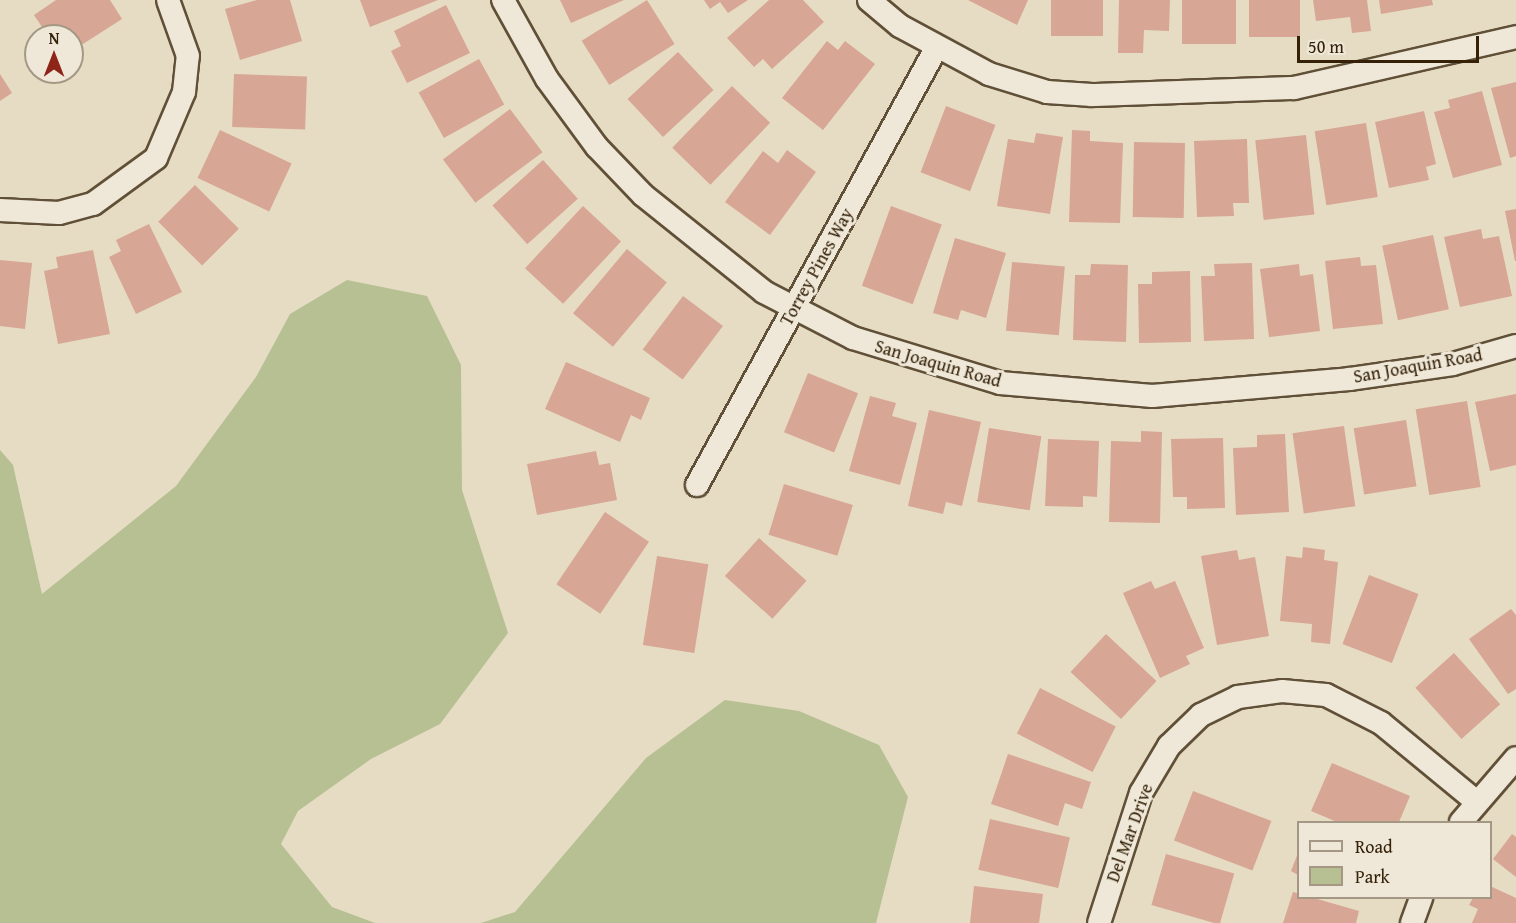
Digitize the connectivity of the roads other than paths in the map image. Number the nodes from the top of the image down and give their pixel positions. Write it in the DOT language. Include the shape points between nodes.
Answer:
graph roads {
  1 [pos="168,0"];
  2 [pos="503,0"];
  3 [pos="869,0"];
  4 [pos="1516,37"];
  5 [pos="936,48"];
  6 [pos="0,210"];
  7 [pos="794,308"];
  8 [pos="1516,346"];
  9 [pos="697,485"];
  10 [pos="1516,758"];
  11 [pos="1477,802"];
  12 [pos="1462,821"];
  13 [pos="1420,899"];
  14 [pos="1099,923"];
  15 [pos="1412,923"];
  1 -- 6 [label="street" via="188,56 184,92 156,158 93,204 59,213"];
  2 -- 7 [label="street, San Joaquin Road" via="547,79 605,155 688,237"];
  3 -- 5 [label="street"];
  4 -- 5 [label="street" via="1368,74 1203,94 1047,92 989,74"];
  5 -- 7 [label="street, Torrey Pines Way"];
  7 -- 8 [label="street, San Joaquin Road" via="853,338 1000,383 1130,395 1239,392 1349,379 1453,364"];
  7 -- 9 [label="street, Torrey Pines Way"];
  10 -- 11 [label="street"];
  11 -- 12 [label="street"];
  11 -- 14 [label="street, Del Mar Drive" via="1382,723 1326,695 1282,691 1238,697 1201,716 1169,746 1141,793"];
  13 -- 15 [label="street"];
}
